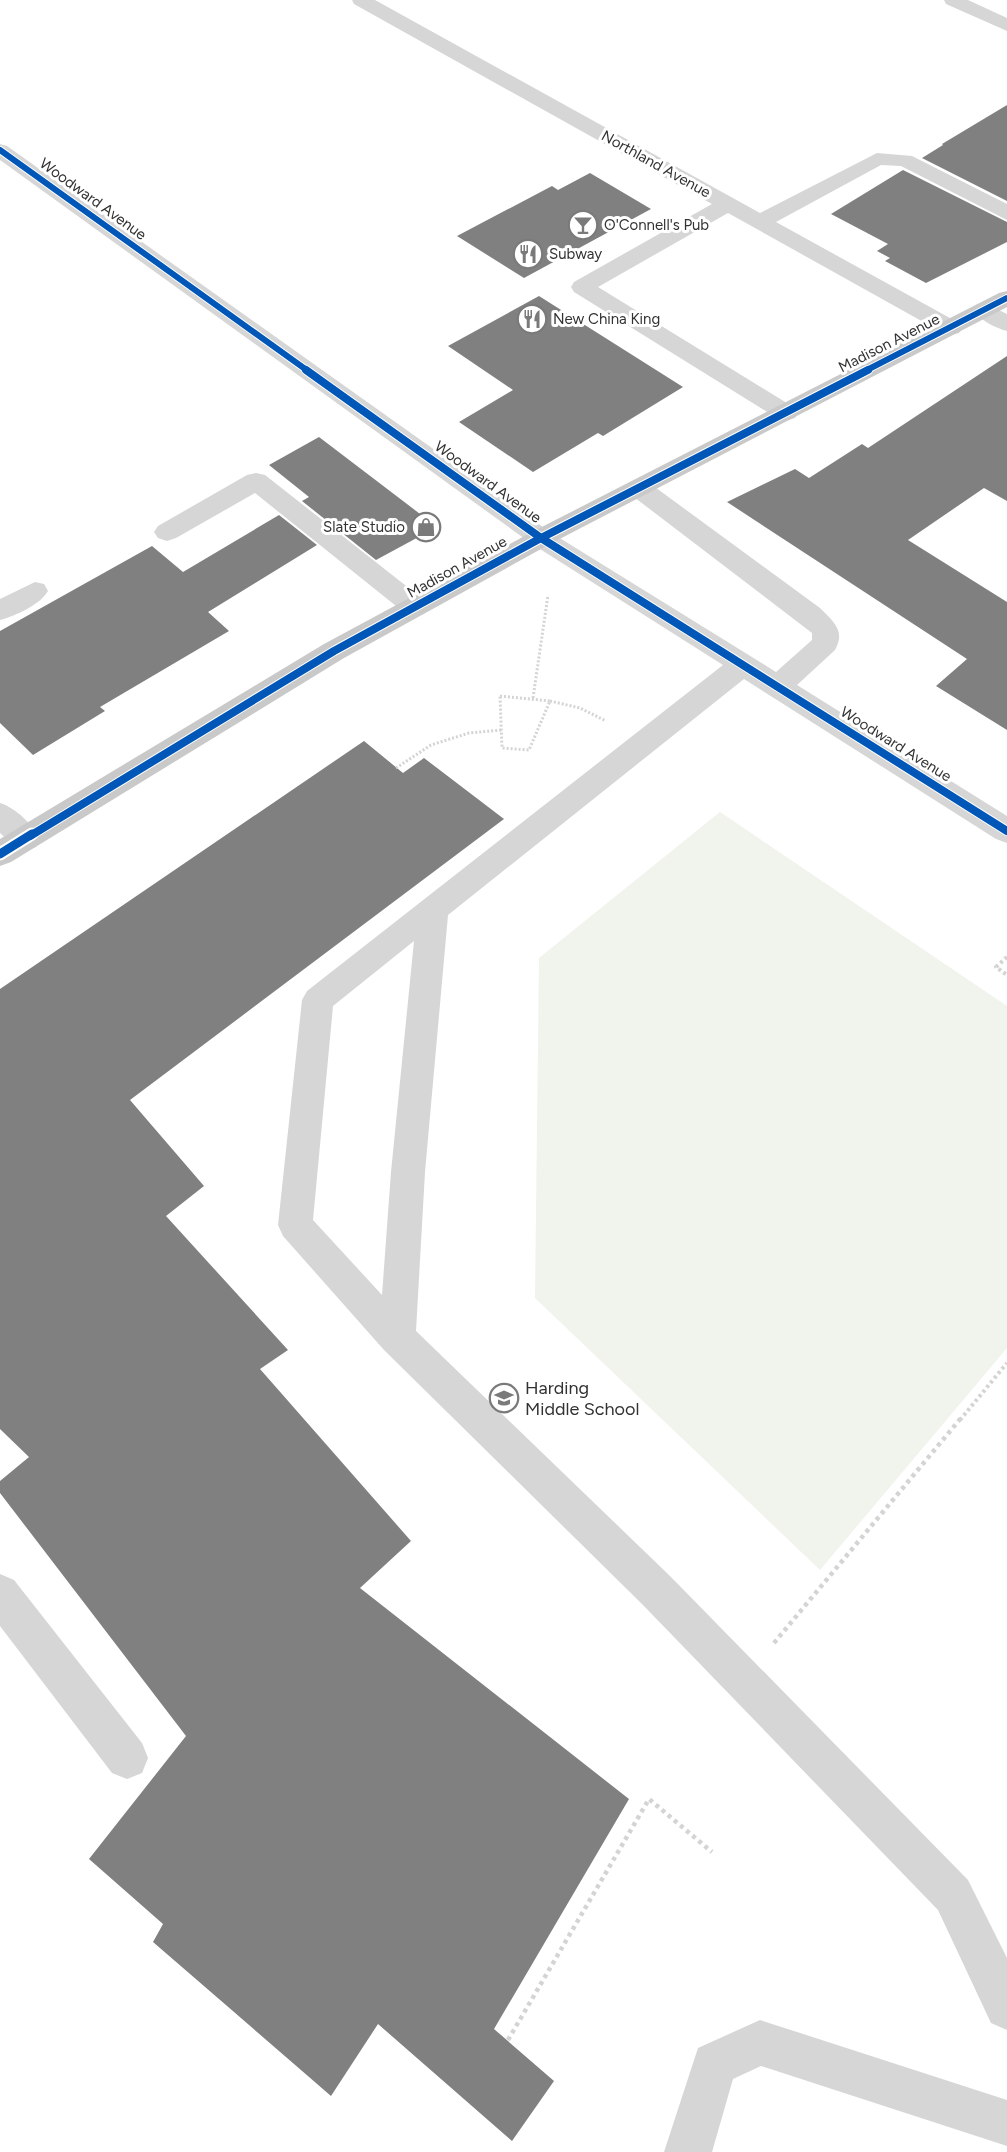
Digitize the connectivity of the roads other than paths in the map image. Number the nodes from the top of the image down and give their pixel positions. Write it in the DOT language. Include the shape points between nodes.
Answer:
graph roads {
  1 [pos="361,0"];
  2 [pos="953,0"];
  3 [pos="1007,25"];
  4 [pos="0,150"];
  5 [pos="728,204"];
  6 [pos="1007,213"];
  7 [pos="759,222"];
  8 [pos="1007,298"];
  9 [pos="984,310"];
  10 [pos="1007,324"];
  11 [pos="951,328"];
  12 [pos="786,413"];
  13 [pos="639,488"];
  14 [pos="167,532"];
  15 [pos="541,538"];
  16 [pos="35,591"];
  17 [pos="415,607"];
  18 [pos="0,611"];
  19 [pos="742,664"];
  20 [pos="777,687"];
  21 [pos="0,814"];
  22 [pos="1007,831"];
  23 [pos="12,847"];
  24 [pos="433,909"];
  25 [pos="397,1338"];
  26 [pos="0,1594"];
  27 [pos="127,1758"];
  28 [pos="1007,2007"];
  29 [pos="1007,2123"];
  30 [pos="688,2152"];
  1 -- 5 [label="street, Northland Avenue"];
  2 -- 3 [label="street"];
  4 -- 15 [label="street, Woodward Avenue"];
  5 -- 7 [label="street, Northland Avenue"];
  5 -- 12 [label="street" via="582,287"];
  6 -- 7 [label="street" via="905,160 891,158 877,159"];
  7 -- 11 [label="street, Northland Avenue"];
  8 -- 9 [label="main road, Madison Avenue"];
  9 -- 10 [label="street"];
  9 -- 11 [label="main road, Madison Avenue"];
  11 -- 12 [label="main road, Madison Avenue"];
  12 -- 13 [label="main road, Madison Avenue"];
  13 -- 15 [label="main road, Madison Avenue"];
  13 -- 20 [label="street" via="826,630 825,643"];
  14 -- 17 [label="street" via="256,481"];
  15 -- 17 [label="main road, Madison Avenue"];
  15 -- 19 [label="street, Woodward Avenue"];
  16 -- 18 [label="street"];
  17 -- 23 [label="main road, Madison Avenue" via="216,721"];
  19 -- 20 [label="street, Woodward Avenue"];
  19 -- 24 [label="street"];
  20 -- 22 [label="street, Woodward Avenue"];
  21 -- 23 [label="street"];
  24 -- 25 [label="street"];
  24 -- 25 [label="street" via="318,1000 296,1225"];
  25 -- 28 [label="street" via="656,1590 953,1895"];
  26 -- 27 [label="street"];
  29 -- 30 [label="street" via="760,2043 714,2064"];
}
